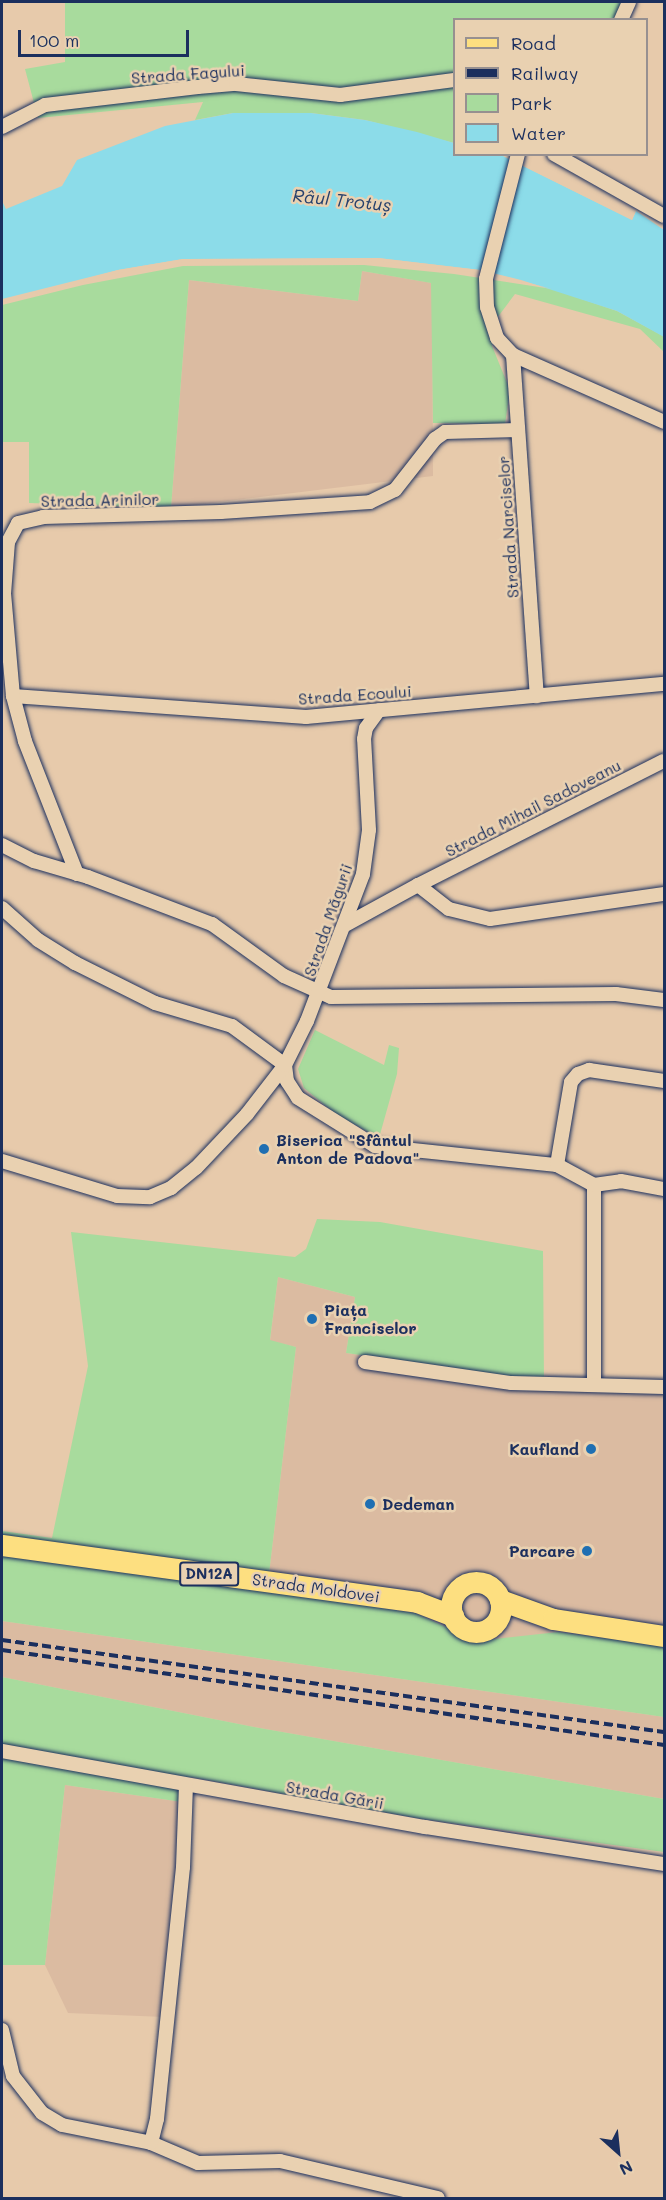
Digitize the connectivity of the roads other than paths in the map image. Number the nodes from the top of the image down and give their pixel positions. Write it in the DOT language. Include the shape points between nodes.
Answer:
graph roads {
  1 [pos="629,2"];
  2 [pos="622,18"];
  3 [pos="453,80"];
  4 [pos="2,128"];
  5 [pos="558,156"];
  6 [pos="518,157"];
  7 [pos="664,216"];
  8 [pos="513,355"];
  9 [pos="664,422"];
  10 [pos="518,430"];
  11 [pos="664,684"];
  12 [pos="13,696"];
  13 [pos="537,696"];
  14 [pos="379,710"];
  15 [pos="664,761"];
  16 [pos="2,845"];
  17 [pos="77,874"];
  18 [pos="418,885"];
  19 [pos="664,894"];
  20 [pos="2,908"];
  21 [pos="345,925"];
  22 [pos="321,991"];
  23 [pos="664,1000"];
  24 [pos="285,1065"];
  25 [pos="664,1081"];
  26 [pos="2,1161"];
  27 [pos="557,1165"];
  28 [pos="594,1185"];
  29 [pos="664,1189"];
  30 [pos="365,1362"];
  31 [pos="594,1384"];
  32 [pos="664,1387"];
  33 [pos="2,1545"];
  34 [pos="455,1594"];
  35 [pos="500,1600"];
  36 [pos="417,1602"];
  37 [pos="453,1617"];
  38 [pos="553,1619"];
  39 [pos="494,1625"];
  40 [pos="664,1636"];
  41 [pos="2,1751"];
  42 [pos="186,1786"];
  43 [pos="664,1864"];
  44 [pos="2,2030"];
  45 [pos="151,2143"];
  46 [pos="438,2199"];
  1 -- 2 [label="street"];
  3 -- 4 [label="street, Strada Fagului" via="339,95 236,84 198,87 45,105"];
  5 -- 7 [label="street"];
  6 -- 8 [label="street" via="486,279 493,327 503,347"];
  8 -- 9 [label="street"];
  8 -- 10 [label="street, Strada Narciselor"];
  10 -- 12 [label="street, Strada Arinilor" via="445,432 435,439 395,490 370,502 221,513 43,517 18,523 8,542 4,594"];
  10 -- 13 [label="street, Strada Narciselor"];
  11 -- 13 [label="street, Strada Ecoului"];
  12 -- 14 [label="street, Strada Ecoului" via="70,697 306,717"];
  12 -- 17 [label="street, Strada Arinilor" via="25,741"];
  13 -- 14 [label="street, Strada Ecoului"];
  14 -- 21 [label="street, Strada Măgurii" via="366,728 369,830 363,874"];
  15 -- 18 [label="street, Strada Mihail Sadoveanu"];
  16 -- 17 [label="street" via="34,861"];
  17 -- 22 [label="street" via="212,924 284,976"];
  18 -- 19 [label="street" via="449,909 490,919"];
  18 -- 21 [label="street, Strada Mihail Sadoveanu"];
  20 -- 24 [label="street" via="38,940 75,963 154,1003 232,1026"];
  21 -- 22 [label="street, Strada Măgurii"];
  22 -- 23 [label="street" via="331,997 616,993"];
  22 -- 24 [label="street, Strada Măgurii"];
  24 -- 26 [label="street, Strada Măgurii" via="247,1114 196,1168 171,1188 150,1197 117,1196"];
  24 -- 27 [label="street" via="287,1082 298,1098 375,1146"];
  25 -- 27 [label="street" via="589,1070 578,1074 572,1082"];
  27 -- 28 [label="street"];
  28 -- 29 [label="street" via="621,1181"];
  28 -- 31 [label="street"];
  30 -- 31 [label="street" via="468,1379"];
  31 -- 32 [label="street"];
  33 -- 36 [label="main road, Strada Moldovei / DN12A"];
  34 -- 35 [label="main road" via="467,1584 480,1582 490,1586"];
  34 -- 36 [label="main road, Strada Moldovei"];
  34 -- 37 [label="main road"];
  35 -- 38 [label="main road"];
  35 -- 39 [label="main road" via="501,1610"];
  36 -- 37 [label="main road, Strada Moldovei"];
  37 -- 39 [label="main road" via="469,1631 483,1631"];
  38 -- 39 [label="main road"];
  38 -- 40 [label="main road"];
  41 -- 42 [label="street, Strada Gării"];
  42 -- 43 [label="street, Strada Gării"];
  42 -- 45 [label="street" via="183,1867 157,2119"];
  44 -- 45 [label="street" via="13,2076 42,2113 62,2125"];
  45 -- 46 [label="street" via="198,2163 280,2161"];
}
